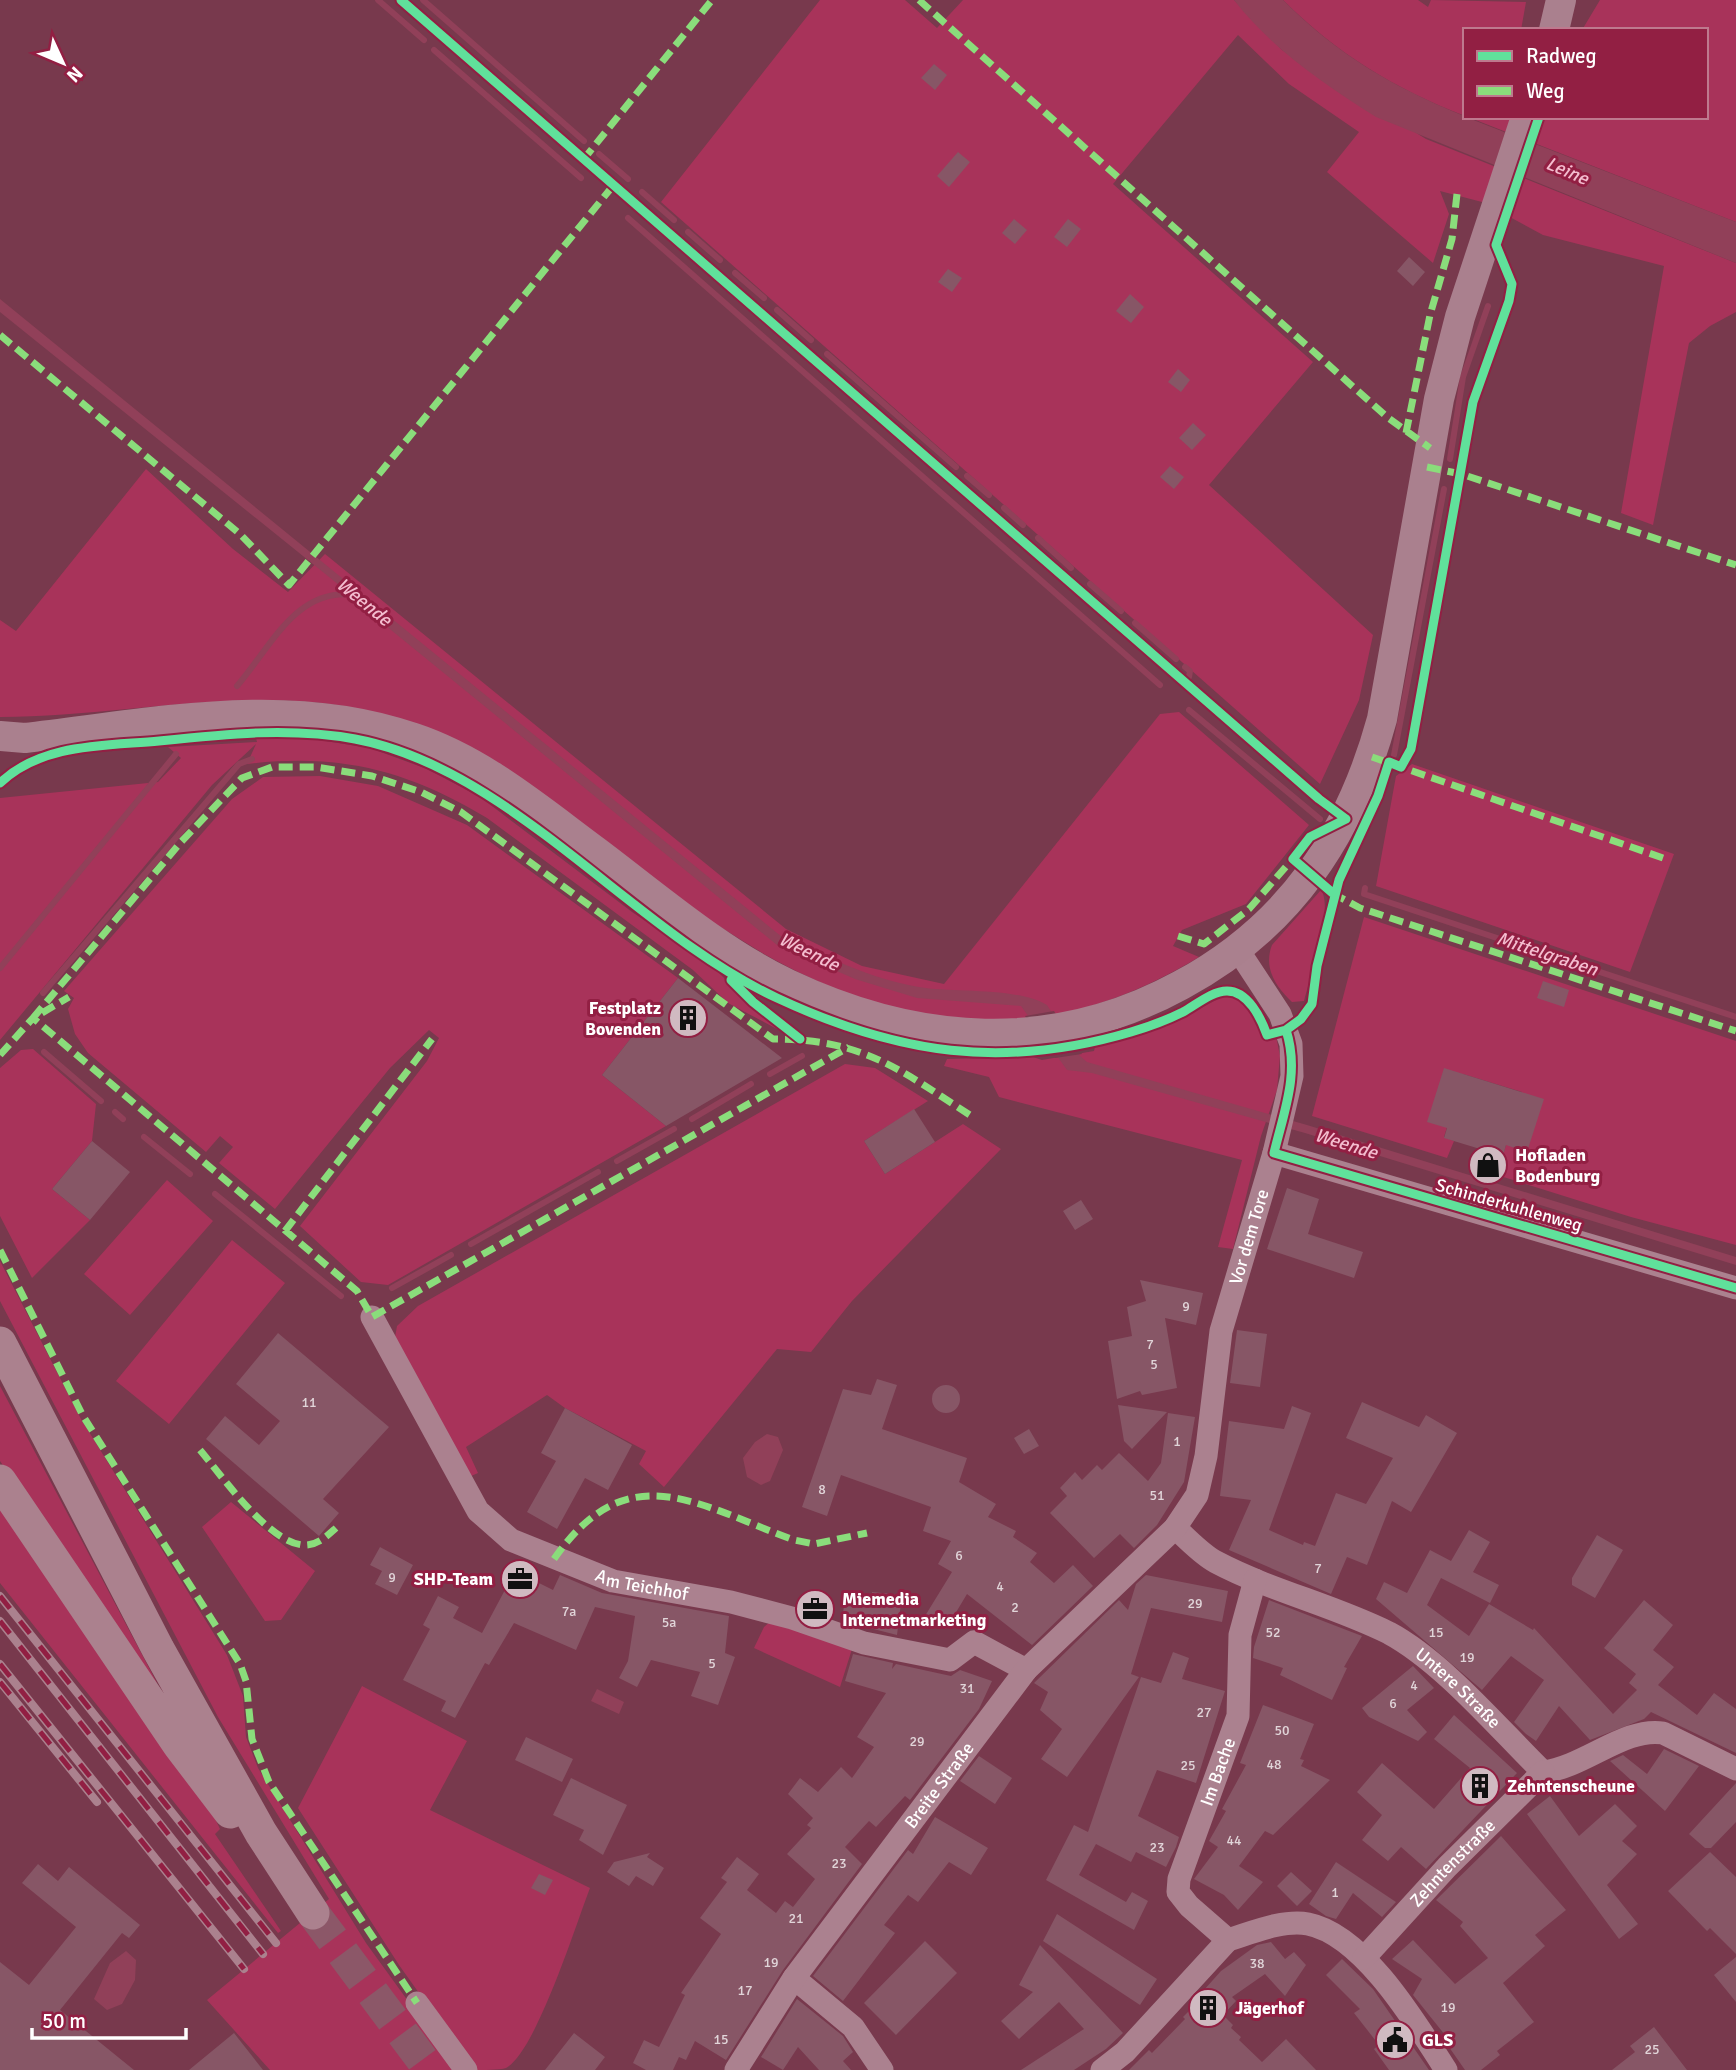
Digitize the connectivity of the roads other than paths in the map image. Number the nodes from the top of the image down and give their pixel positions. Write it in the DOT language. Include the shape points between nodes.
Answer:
graph roads {
  1 [pos="1561,0"];
  2 [pos="1554,28"];
  3 [pos="1525,119"];
  4 [pos="6,743"];
  5 [pos="1238,950"];
  6 [pos="1276,1146"];
  7 [pos="1736,1288"];
  8 [pos="372,1317"];
  9 [pos="0,1343"];
  10 [pos="0,1481"];
  11 [pos="1175,1528"];
  12 [pos="1255,1580"];
  13 [pos="1026,1670"];
  14 [pos="1736,1769"];
  15 [pos="1543,1772"];
  16 [pos="1228,1940"];
  17 [pos="1364,1958"];
  18 [pos="794,1979"];
  19 [pos="416,2003"];
  20 [pos="466,2070"];
  21 [pos="736,2070"];
  22 [pos="881,2070"];
  23 [pos="1102,2070"];
  24 [pos="1446,2070"];
  1 -- 2 [label="main road"];
  3 -- 5 [label="main road" via="1460,317 1439,399 1391,678 1372,757 1346,819 1312,874"];
  4 -- 5 [label="main road" via="199,718 281,713 324,716 417,738 500,782 711,938 787,983 857,1012 925,1030 1000,1034 1084,1025 1149,1003"];
  5 -- 6 [label="street, Vor dem Tore" via="1280,1014 1293,1062"];
  6 -- 7 [label="street, Schinderkuhlenweg"];
  6 -- 11 [label="street, Vor dem Tore" via="1221,1331 1202,1480"];
  8 -- 13 [label="street, Am Teichhof" via="478,1511 511,1539 638,1588 731,1602 914,1655 950,1660 974,1642"];
  9 -- 10 [label="highway" via="159,1649 261,1833 307,1905 179,1745"];
  11 -- 12 [label="street, Untere Straße" via="1214,1560"];
  11 -- 13 [label="street, Breite Straße"];
  12 -- 15 [label="street, Untere Straße" via="1337,1609 1406,1644"];
  12 -- 16 [label="street, Im Bache" via="1240,1635 1238,1716 1178,1892"];
  13 -- 18 [label="street, Breite Straße"];
  14 -- 15 [label="street" via="1651,1731 1578,1763"];
  15 -- 17 [label="street, Zehntenstraße"];
  16 -- 17 [label="street" via="1307,1924"];
  16 -- 23 [label="street" via="1125,2052"];
  17 -- 24 [label="street" via="1406,2008"];
  18 -- 21 [label="street, Breite Straße"];
  18 -- 22 [label="street" via="853,2027"];
  19 -- 20 [label="street"];
}
